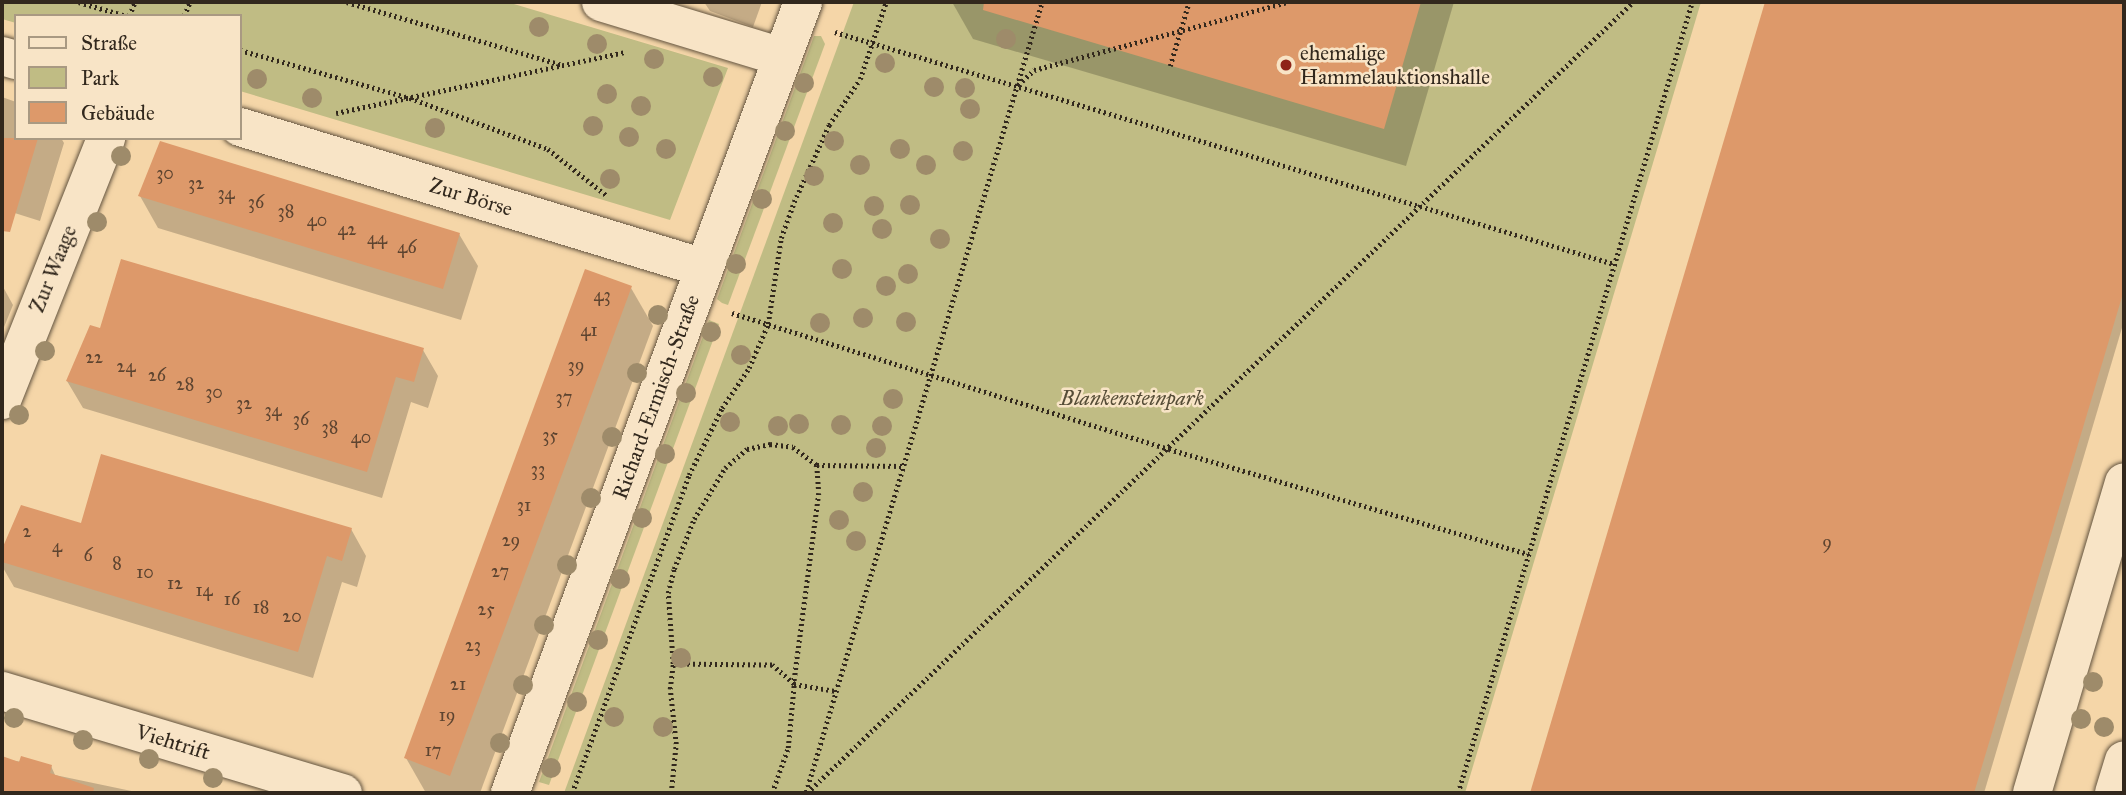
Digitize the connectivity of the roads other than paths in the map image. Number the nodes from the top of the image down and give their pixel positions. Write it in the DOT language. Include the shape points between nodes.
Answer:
graph roads {
  1 [pos="601,2"];
  2 [pos="803,2"];
  3 [pos="782,57"];
  4 [pos="242,128"];
  5 [pos="105,140"];
  6 [pos="702,267"];
  7 [pos="2,400"];
  8 [pos="2124,482"];
  9 [pos="2,691"];
  10 [pos="2124,761"];
  11 [pos="344,793"];
  12 [pos="510,793"];
  13 [pos="2032,793"];
  14 [pos="2115,793"];
  1 -- 3 [label="street"];
  2 -- 3 [label="street, Richard-Ermisch-Straße"];
  3 -- 6 [label="street, Richard-Ermisch-Straße"];
  4 -- 6 [label="street, Zur Börse"];
  5 -- 7 [label="street, Zur Waage"];
  6 -- 12 [label="street, Richard-Ermisch-Straße"];
  8 -- 13 [label="street"];
  9 -- 11 [label="street, Viehtrift"];
  10 -- 14 [label="street"];
}
